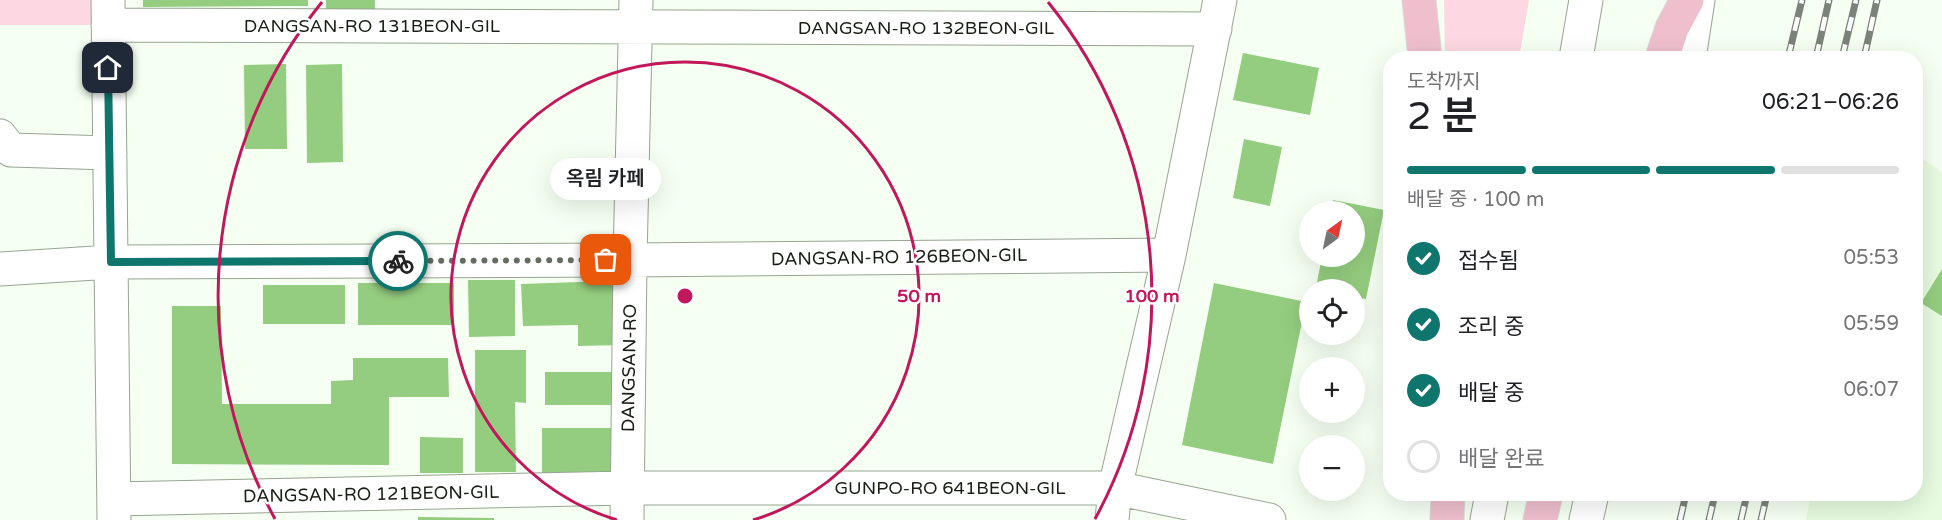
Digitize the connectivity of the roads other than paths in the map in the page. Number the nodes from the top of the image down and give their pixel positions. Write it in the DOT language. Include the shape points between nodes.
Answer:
graph roads {
  1 [pos="1393,0"];
  2 [pos="1419,0"];
  3 [pos="1586,0"];
  4 [pos="1687,0"];
  5 [pos="1698,0"];
  6 [pos="108,13"];
  7 [pos="636,13"];
  8 [pos="1217,15"];
  9 [pos="1424,50"];
  10 [pos="1577,51"];
  11 [pos="1664,51"];
  12 [pos="1690,51"];
  13 [pos="4,147"];
  14 [pos="110,153"];
  15 [pos="1169,255"];
  16 [pos="630,260"];
  17 [pos="111,262"];
  18 [pos="0,269"];
  19 [pos="1115,488"];
  20 [pos="1448,501"];
  21 [pos="1490,501"];
  22 [pos="1544,501"];
  23 [pos="1590,501"];
  24 [pos="627,504"];
  25 [pos="114,509"];
  26 [pos="1112,520"];
  27 [pos="1269,520"];
  28 [pos="1447,520"];
  29 [pos="1486,520"];
  30 [pos="1540,520"];
  31 [pos="1586,520"];
  1 -- 9 [label="main road"];
  2 -- 9 [label="main road"];
  3 -- 10 [label="street"];
  4 -- 11 [label="main road"];
  5 -- 12 [label="street"];
  6 -- 7 [label="street, DANGSAN-RO 131BEON-GIL"];
  6 -- 14 [label="street"];
  7 -- 8 [label="street, DANGSAN-RO 132BEON-GIL"];
  7 -- 16 [label="street, DANGSAN-RO"];
  8 -- 15 [label="street"];
  13 -- 14 [label="street"];
  14 -- 17 [label="street"];
  15 -- 16 [label="street, DANGSAN-RO 126BEON-GIL"];
  15 -- 19 [label="street"];
  16 -- 17 [label="street, DANGSAN-RO 126BEON-GIL"];
  16 -- 24 [label="street, DANGSAN-RO"];
  17 -- 18 [label="street, DANGSAN-RO 126BEON-GIL"];
  17 -- 25 [label="street"];
  19 -- 24 [label="street, GUNPO-RO 641BEON-GIL"];
  19 -- 26 [label="street"];
  19 -- 27 [label="street, GUNPO-RO 641BEON-GIL"];
  20 -- 28 [label="main road"];
  21 -- 29 [label="street"];
  22 -- 30 [label="main road"];
  23 -- 31 [label="street"];
  24 -- 25 [label="street, DANGSAN-RO 121BEON-GIL"];
}
